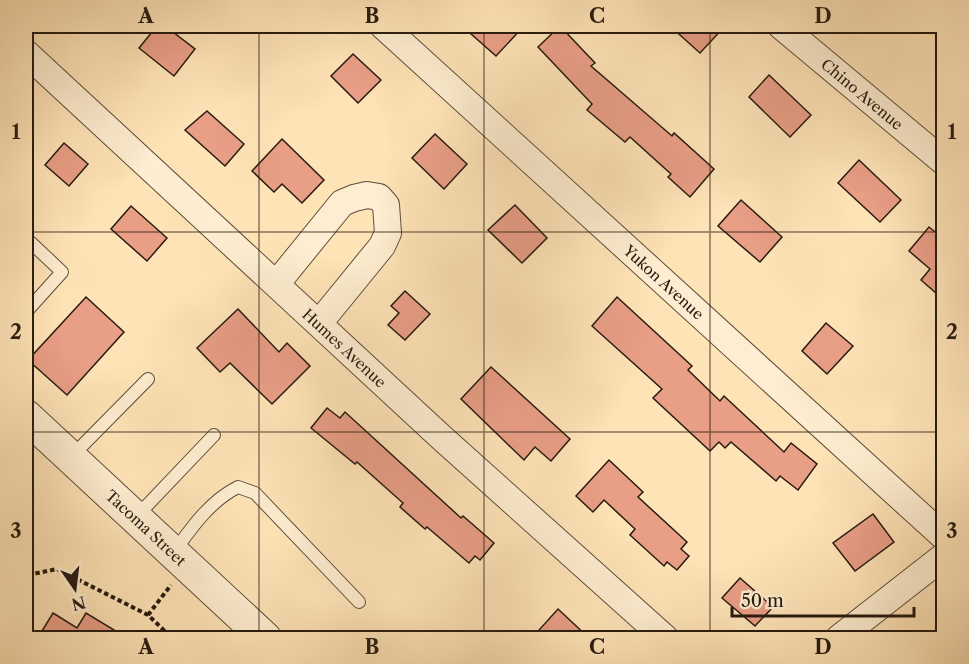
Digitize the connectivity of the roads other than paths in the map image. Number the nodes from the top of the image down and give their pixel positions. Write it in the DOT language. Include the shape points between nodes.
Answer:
graph roads {
  1 [pos="383,26"];
  2 [pos="781,26"];
  3 [pos="26,53"];
  4 [pos="944,162"];
  5 [pos="26,238"];
  6 [pos="277,283"];
  7 [pos="26,312"];
  8 [pos="320,322"];
  9 [pos="148,379"];
  10 [pos="26,418"];
  11 [pos="214,435"];
  12 [pos="70,458"];
  13 [pos="135,518"];
  14 [pos="944,537"];
  15 [pos="173,553"];
  16 [pos="944,556"];
  17 [pos="359,602"];
  18 [pos="265,639"];
  19 [pos="665,639"];
  20 [pos="839,639"];
  1 -- 14 [label="street, Yukon Avenue"];
  2 -- 4 [label="street, Chino Avenue"];
  3 -- 6 [label="street, Humes Avenue"];
  5 -- 7 [label="lane" via="62,272"];
  6 -- 8 [label="street, Humes Avenue"];
  6 -- 8 [label="street" via="342,203 367,195 379,197 386,205 389,223 382,246"];
  8 -- 19 [label="street, Humes Avenue"];
  9 -- 12 [label="lane"];
  10 -- 12 [label="street, Tacoma Street"];
  11 -- 13 [label="lane"];
  12 -- 13 [label="street, Tacoma Street"];
  13 -- 15 [label="street, Tacoma Street"];
  15 -- 17 [label="lane" via="222,495 238,488 255,493"];
  15 -- 18 [label="street, Tacoma Street"];
  16 -- 20 [label="street"];
}
